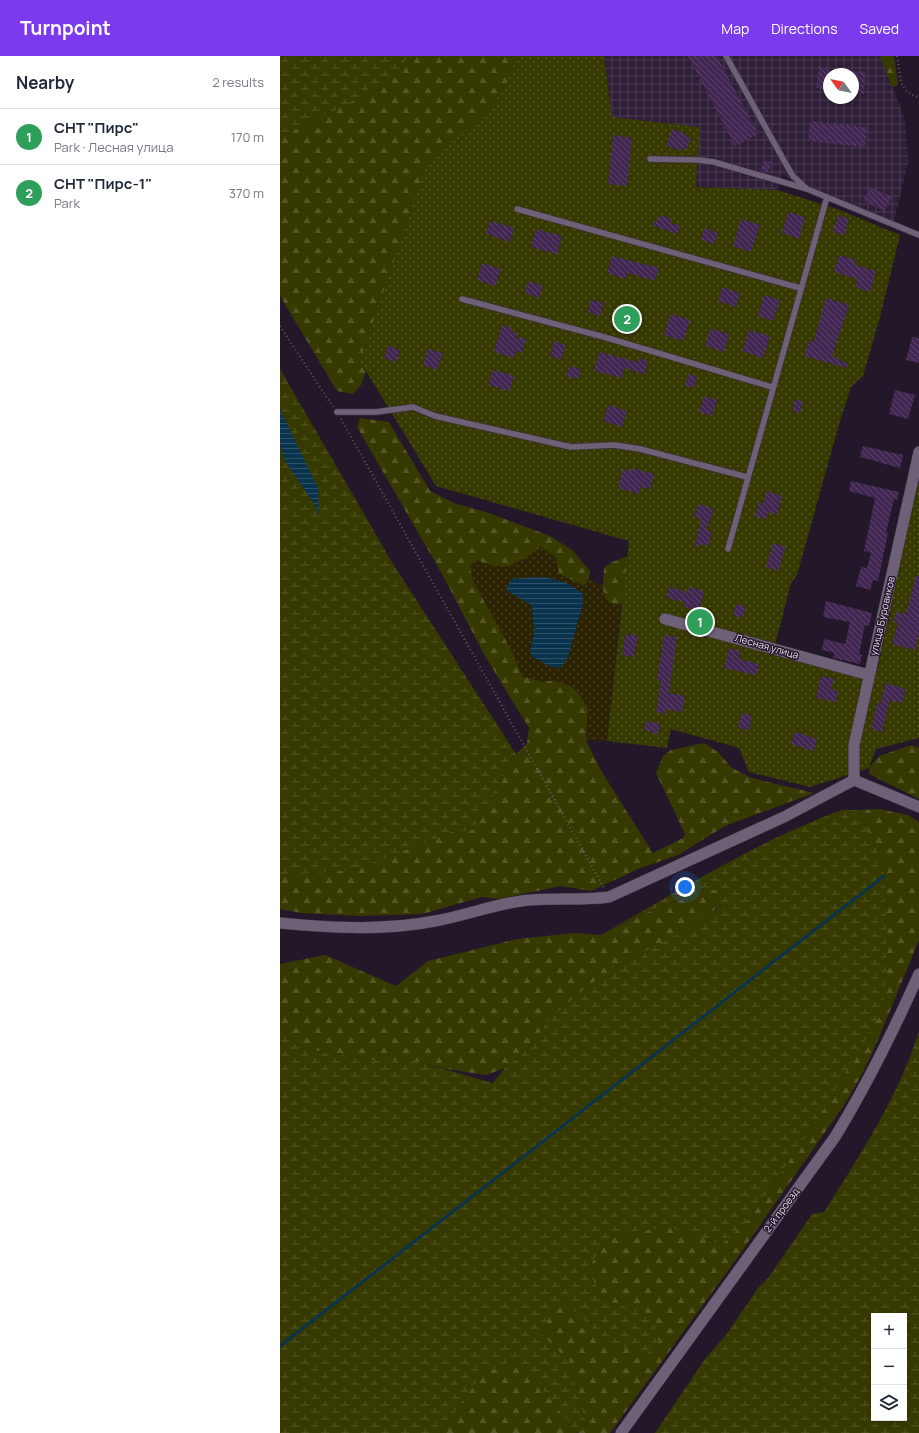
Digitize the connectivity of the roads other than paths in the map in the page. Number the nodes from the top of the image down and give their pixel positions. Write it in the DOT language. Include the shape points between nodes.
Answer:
graph roads {
  1 [pos="726,56"];
  2 [pos="650,159"];
  3 [pos="807,189"];
  4 [pos="827,197"];
  5 [pos="517,209"];
  6 [pos="919,235"];
  7 [pos="800,288"];
  8 [pos="462,299"];
  9 [pos="772,387"];
  10 [pos="337,412"];
  11 [pos="919,452"];
  12 [pos="747,477"];
  13 [pos="728,549"];
  14 [pos="665,619"];
  15 [pos="869,675"];
  16 [pos="854,780"];
  17 [pos="919,807"];
  18 [pos="280,923"];
  19 [pos="919,974"];
  20 [pos="621,1433"];
  1 -- 3 [label="lane" via="787,166"];
  2 -- 3 [label="lane" via="714,162"];
  3 -- 4 [label="lane"];
  4 -- 6 [label="lane"];
  4 -- 7 [label="lane"];
  5 -- 7 [label="lane"];
  7 -- 9 [label="lane"];
  8 -- 9 [label="lane" via="604,337"];
  9 -- 12 [label="lane"];
  10 -- 12 [label="lane" via="376,412 413,407 435,416 571,447 614,445 640,448"];
  11 -- 15 [label="street, улица Буровиков"];
  12 -- 13 [label="lane"];
  14 -- 15 [label="street, Лесная улица"];
  15 -- 16 [label="street, улица Буровиков" via="854,745"];
  16 -- 17 [label="street"];
  16 -- 18 [label="street" via="784,817 609,897 590,900 520,901 434,921 370,928"];
  19 -- 20 [label="street, 2-й проезд" via="892,1035 835,1137"];
}
